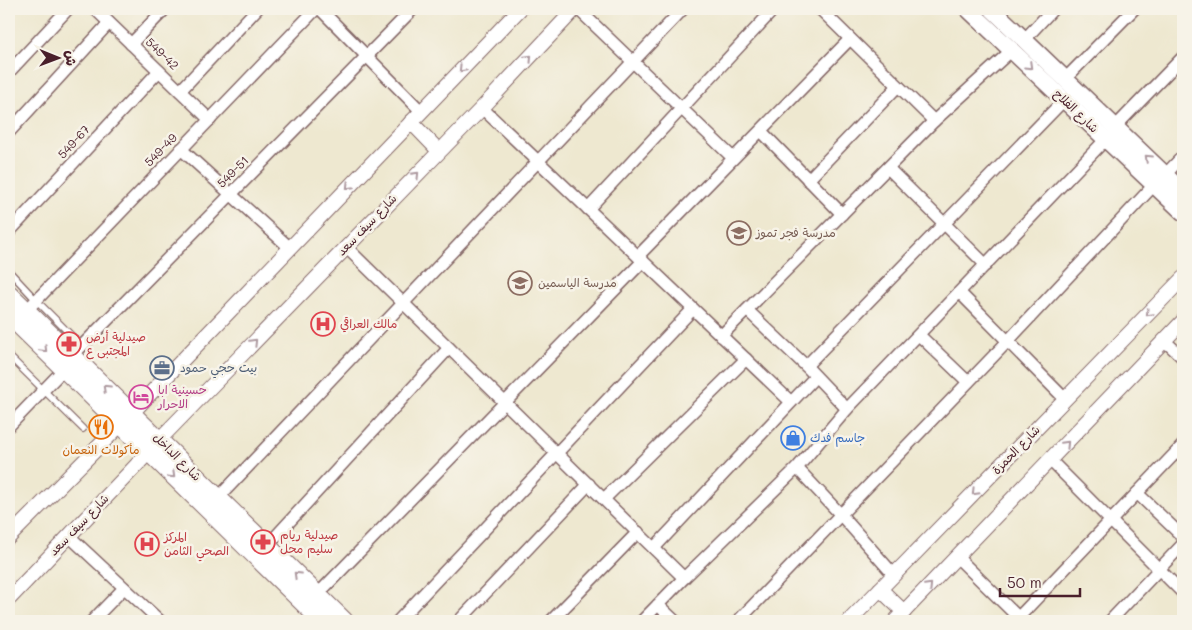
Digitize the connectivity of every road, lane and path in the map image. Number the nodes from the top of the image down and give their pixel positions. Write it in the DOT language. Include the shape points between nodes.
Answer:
graph roads {
  1 [pos="68,9"];
  2 [pos="95,9"];
  3 [pos="165,9"];
  4 [pos="257,9"];
  5 [pos="318,9"];
  6 [pos="413,9"];
  7 [pos="520,9"];
  8 [pos="576,9"];
  9 [pos="683,9"];
  10 [pos="774,9"];
  11 [pos="820,9"];
  12 [pos="968,9"];
  13 [pos="992,9"];
  14 [pos="1053,9"];
  15 [pos="1134,9"];
  16 [pos="109,23"];
  17 [pos="850,39"];
  18 [pos="131,44"];
  19 [pos="1018,45"];
  20 [pos="367,56"];
  21 [pos="1183,57"];
  22 [pos="633,62"];
  23 [pos="159,71"];
  24 [pos="9,72"];
  25 [pos="1065,79"];
  26 [pos="898,86"];
  27 [pos="180,91"];
  28 [pos="1064,100"];
  29 [pos="482,108"];
  30 [pos="681,108"];
  31 [pos="421,112"];
  32 [pos="210,120"];
  33 [pos="934,121"];
  34 [pos="411,122"];
  35 [pos="760,131"];
  36 [pos="9,132"];
  37 [pos="1110,133"];
  38 [pos="181,149"];
  39 [pos="440,151"];
  40 [pos="1183,156"];
  41 [pos="733,158"];
  42 [pos="538,161"];
  43 [pos="888,168"];
  44 [pos="808,180"];
  45 [pos="1159,180"];
  46 [pos="1183,192"];
  47 [pos="231,194"];
  48 [pos="588,208"];
  49 [pos="1183,212"];
  50 [pos="842,214"];
  51 [pos="943,224"];
  52 [pos="9,232"];
  53 [pos="289,247"];
  54 [pos="346,247"];
  55 [pos="640,259"];
  56 [pos="986,266"];
  57 [pos="9,271"];
  58 [pos="1183,278"];
  59 [pos="960,293"];
  60 [pos="9,294"];
  61 [pos="402,302"];
  62 [pos="31,305"];
  63 [pos="693,309"];
  64 [pos="747,310"];
  65 [pos="9,315"];
  66 [pos="1183,321"];
  67 [pos="919,335"];
  68 [pos="721,336"];
  69 [pos="1008,341"];
  70 [pos="1165,341"];
  71 [pos="449,348"];
  72 [pos="9,356"];
  73 [pos="73,357"];
  74 [pos="1183,358"];
  75 [pos="746,359"];
  76 [pos="806,366"];
  77 [pos="815,377"];
  78 [pos="968,382"];
  79 [pos="44,390"];
  80 [pos="1065,399"];
  81 [pos="791,402"];
  82 [pos="506,403"];
  83 [pos="847,409"];
  84 [pos="126,419"];
  85 [pos="9,426"];
  86 [pos="83,428"];
  87 [pos="1183,445"];
  88 [pos="154,446"];
  89 [pos="557,453"];
  90 [pos="1050,460"];
  91 [pos="797,468"];
  92 [pos="589,484"];
  93 [pos="1137,494"];
  94 [pos="218,498"];
  95 [pos="604,499"];
  96 [pos="841,515"];
  97 [pos="1111,521"];
  98 [pos="638,532"];
  99 [pos="69,536"];
  100 [pos="9,537"];
  101 [pos="1183,537"];
  102 [pos="1183,544"];
  103 [pos="267,546"];
  104 [pos="654,548"];
  105 [pos="957,557"];
  106 [pos="1159,569"];
  107 [pos="894,575"];
  108 [pos="684,578"];
  109 [pos="124,588"];
  110 [pos="880,589"];
  111 [pos="317,594"];
  112 [pos="1183,594"];
  113 [pos="9,599"];
  114 [pos="658,605"];
  115 [pos="900,617"];
  116 [pos="1018,620"];
  117 [pos="92,621"];
  118 [pos="160,621"];
  119 [pos="322,621"];
  120 [pos="344,621"];
  121 [pos="398,621"];
  122 [pos="459,621"];
  123 [pos="551,621"];
  124 [pos="642,621"];
  125 [pos="675,621"];
  126 [pos="738,621"];
  127 [pos="849,621"];
  128 [pos="1110,621"];
  1 -- 24 [label="street"];
  2 -- 16 [label="street, 549-42"];
  3 -- 18 [label="street"];
  4 -- 27 [label="street"];
  5 -- 20 [label="street"];
  5 -- 32 [label="street, 549-49"];
  6 -- 20 [label="street, 549-51"];
  7 -- 31 [label="street, one-way"];
  8 -- 22 [label="street"];
  29 -- 8 [label="street, شارع سيف سعد, one-way"];
  9 -- 22 [label="street"];
  10 -- 30 [label="street"];
  11 -- 17 [label="street"];
  12 -- 19 [label="main road, شارع الفلاح"];
  13 -- 19 [label="main road, شارع الفلاح"];
  14 -- 19 [label="street"];
  15 -- 25 [label="street"];
  16 -- 18 [label="street, 549-42"];
  16 -- 36 [label="street"];
  17 -- 26 [label="street"];
  17 -- 35 [label="street"];
  18 -- 23 [label="street, 549-42"];
  19 -- 25 [label="main road, شارع الفلاح"];
  19 -- 28 [label="main road, شارع الفلاح, one-way"];
  19 -- 33 [label="street"];
  20 -- 31 [label="street"];
  20 -- 47 [label="street, 549-51"];
  21 -- 37 [label="street"];
  22 -- 30 [label="street"];
  22 -- 42 [label="street"];
  23 -- 27 [label="street, 549-42"];
  23 -- 52 [label="street, 549-67"];
  25 -- 37 [label="main road, شارع الفلاح"];
  26 -- 33 [label="street"];
  26 -- 44 [label="street"];
  27 -- 32 [label="street, 549-42"];
  28 -- 37 [label="main road, شارع الفلاح"];
  28 -- 51 [label="street"];
  29 -- 39 [label="street, شارع سيف سعد"];
  29 -- 42 [label="street"];
  30 -- 41 [label="street"];
  30 -- 48 [label="street"];
  31 -- 34 [label="street"];
  32 -- 38 [label="street, 549-49"];
  33 -- 43 [label="street"];
  34 -- 39 [label="street"];
  34 -- 53 [label="street, one-way"];
  35 -- 41 [label="street"];
  35 -- 44 [label="street"];
  37 -- 45 [label="main road, شارع الفلاح"];
  37 -- 56 [label="street"];
  38 -- 47 [label="street"];
  38 -- 62 [label="street, 549-49"];
  54 -- 39 [label="street, شارع سيف سعد, one-way"];
  40 -- 45 [label="street"];
  41 -- 55 [label="street"];
  42 -- 48 [label="street"];
  42 -- 61 [label="street"];
  43 -- 50 [label="street"];
  43 -- 51 [label="street"];
  44 -- 50 [label="street"];
  45 -- 46 [label="main road, شارع الفلاح"];
  45 -- 49 [label="main road, شارع الفلاح"];
  45 -- 69 [label="street"];
  47 -- 53 [label="street"];
  47 -- 73 [label="street, 549-51"];
  48 -- 55 [label="street"];
  50 -- 64 [label="street"];
  51 -- 56 [label="street"];
  51 -- 76 [label="street"];
  53 -- 84 [label="street"];
  54 -- 61 [label="street"];
  88 -- 54 [label="street, شارع سيف سعد, one-way"];
  55 -- 63 [label="street"];
  55 -- 82 [label="street"];
  56 -- 59 [label="street"];
  57 -- 62 [label="lane"];
  58 -- 80 [label="street, شارع الحمزة, one-way"];
  59 -- 67 [label="street"];
  59 -- 69 [label="street"];
  60 -- 62 [label="main road, شارع الداخل"];
  61 -- 71 [label="street"];
  61 -- 94 [label="street"];
  62 -- 73 [label="main road, شارع الداخل"];
  63 -- 68 [label="street"];
  63 -- 89 [label="street"];
  64 -- 68 [label="street"];
  64 -- 76 [label="street"];
  65 -- 73 [label="main road, شارع الداخل, one-way"];
  66 -- 70 [label="street"];
  67 -- 78 [label="street"];
  67 -- 83 [label="street"];
  68 -- 75 [label="street"];
  69 -- 78 [label="street"];
  69 -- 80 [label="street"];
  70 -- 74 [label="street"];
  90 -- 70 [label="street, one-way"];
  71 -- 82 [label="street"];
  71 -- 103 [label="street"];
  72 -- 79 [label="lane"];
  73 -- 79 [label="street, 549-51"];
  73 -- 84 [label="main road, شارع الداخل"];
  75 -- 81 [label="street"];
  75 -- 95 [label="street"];
  76 -- 77 [label="street"];
  77 -- 81 [label="street"];
  77 -- 83 [label="street"];
  78 -- 96 [label="street"];
  79 -- 85 [label="street, 549-51"];
  79 -- 86 [label="lane"];
  80 -- 107 [label="street, شارع الحمزة, one-way"];
  81 -- 104 [label="street"];
  82 -- 89 [label="street"];
  82 -- 111 [label="street"];
  83 -- 91 [label="street"];
  84 -- 88 [label="main road, شارع الداخل"];
  84 -- 100 [label="street"];
  87 -- 93 [label="street"];
  88 -- 94 [label="main road, شارع الداخل"];
  88 -- 99 [label="street, شارع سيف سعد"];
  88 -- 119 [label="main road, شارع الداخل, one-way"];
  89 -- 92 [label="street"];
  89 -- 121 [label="street"];
  90 -- 97 [label="street"];
  90 -- 105 [label="street"];
  91 -- 96 [label="street"];
  91 -- 108 [label="street"];
  92 -- 95 [label="street"];
  92 -- 122 [label="street"];
  93 -- 97 [label="street"];
  93 -- 101 [label="street"];
  94 -- 103 [label="main road, شارع الداخل"];
  95 -- 98 [label="street"];
  96 -- 107 [label="street"];
  96 -- 126 [label="street"];
  97 -- 106 [label="street"];
  97 -- 116 [label="street"];
  98 -- 104 [label="street"];
  98 -- 123 [label="street"];
  99 -- 109 [label="street"];
  99 -- 113 [label="street, شارع سيف سعد"];
  102 -- 106 [label="street"];
  111 -- 103 [label="main road, شارع الداخل, one-way"];
  104 -- 108 [label="street"];
  115 -- 105 [label="street, one-way"];
  105 -- 116 [label="street"];
  106 -- 112 [label="street"];
  106 -- 128 [label="street"];
  107 -- 110 [label="street, شارع الحمزة"];
  108 -- 114 [label="street"];
  109 -- 117 [label="street"];
  109 -- 118 [label="street"];
  110 -- 115 [label="street"];
  110 -- 127 [label="street, شارع الحمزة"];
  111 -- 120 [label="main road, شارع الداخل"];
  114 -- 124 [label="street"];
  114 -- 125 [label="street"];
}
